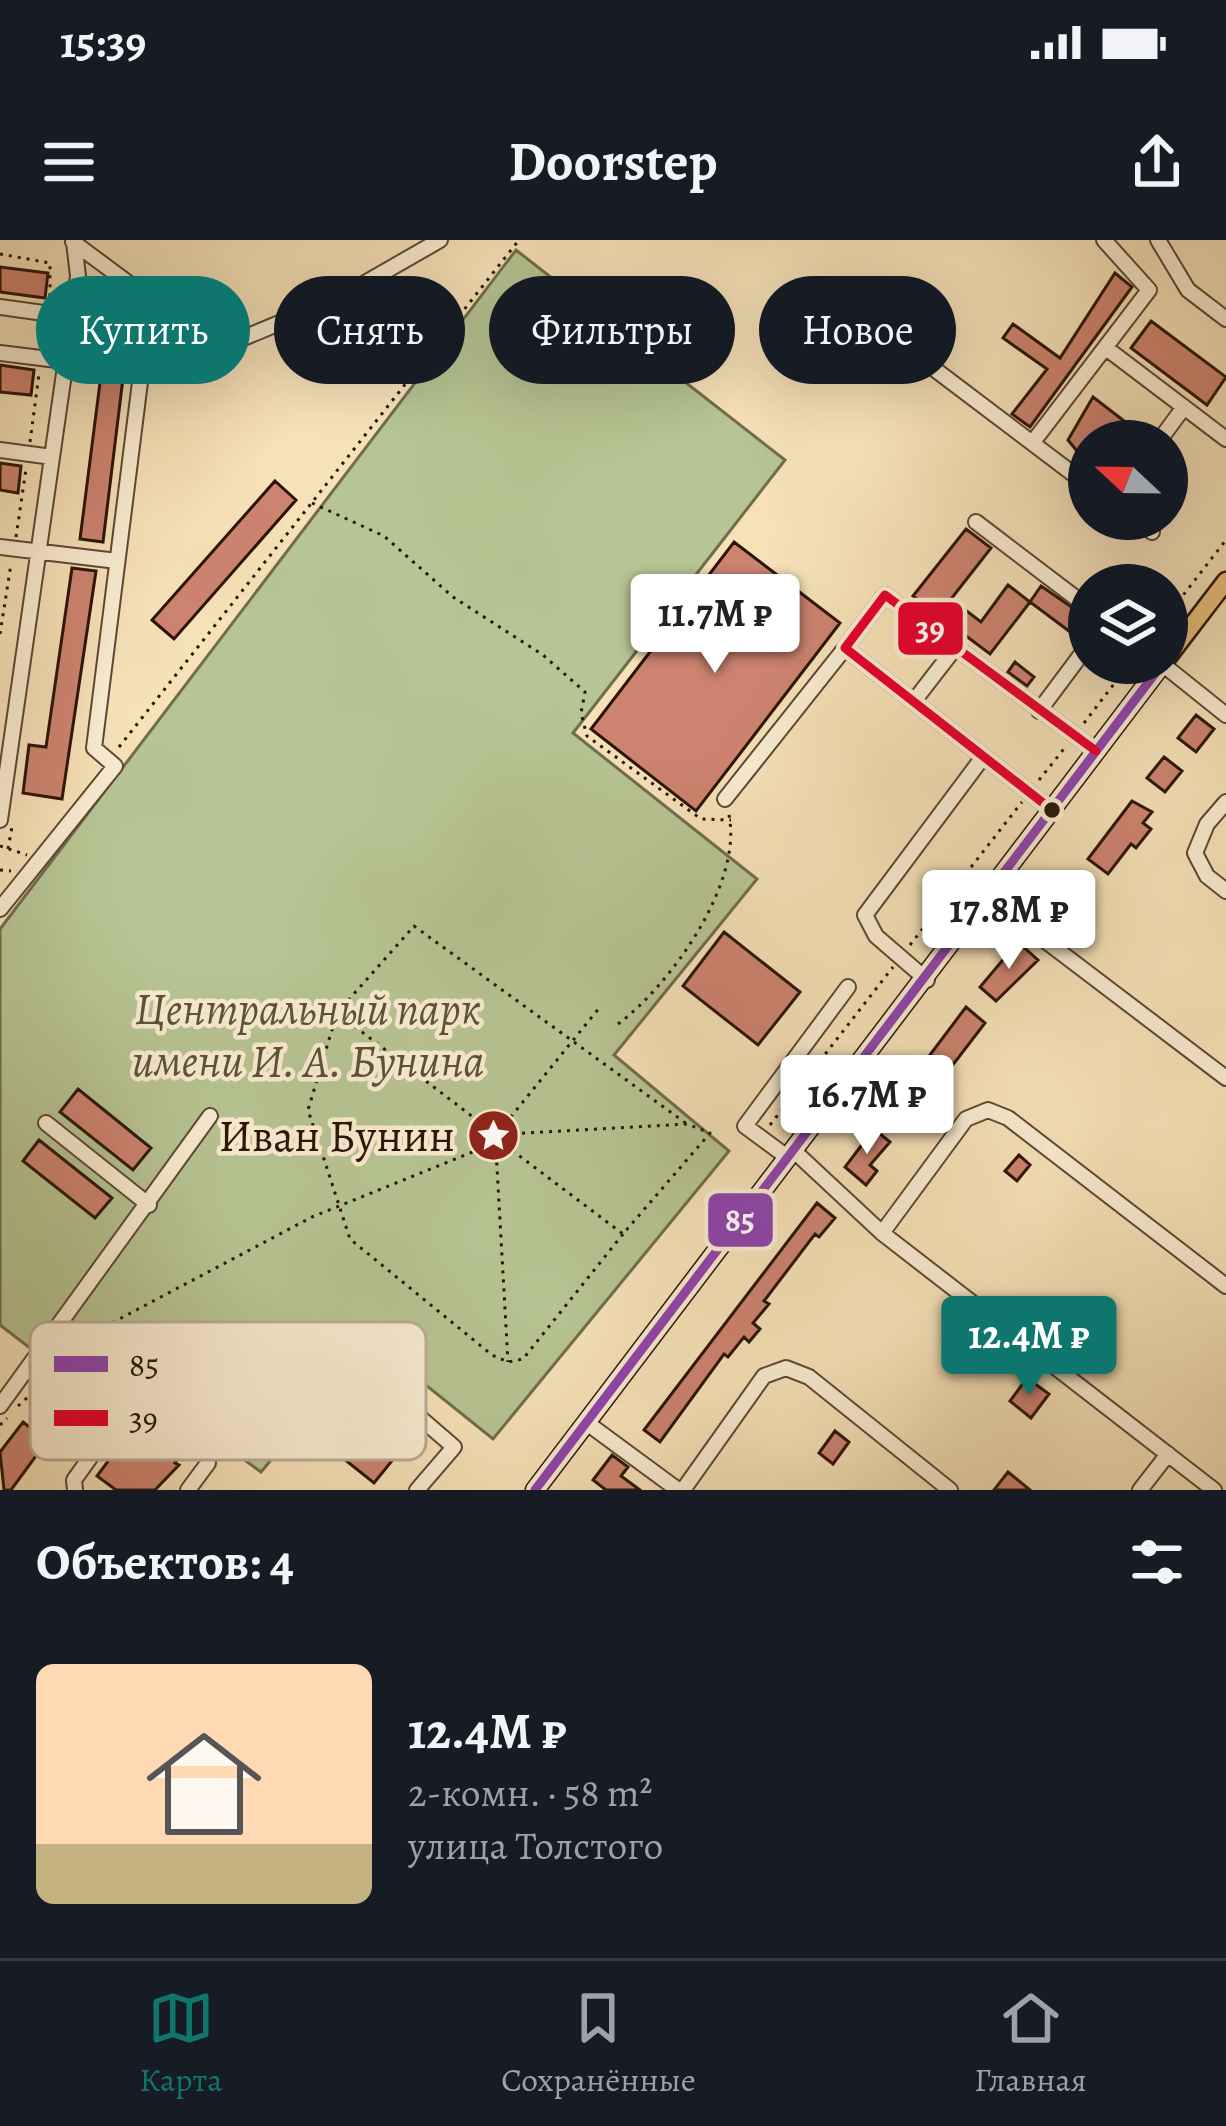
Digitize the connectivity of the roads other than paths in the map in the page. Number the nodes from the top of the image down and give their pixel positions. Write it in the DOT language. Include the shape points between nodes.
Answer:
graph roads {
  1 [pos="440,240"];
  2 [pos="1104,240"];
  3 [pos="1157,240"];
  4 [pos="71,241"];
  5 [pos="78,276"];
  6 [pos="0,307"];
  7 [pos="1223,311"];
  8 [pos="36,312"];
  9 [pos="1106,348"];
  10 [pos="0,352"];
  11 [pos="36,357"];
  12 [pos="62,384"];
  13 [pos="140,384"];
  14 [pos="955,384"];
  15 [pos="1184,407"];
  16 [pos="1174,420"];
  17 [pos="1226,439"];
  18 [pos="1033,442"];
  19 [pos="0,450"];
  20 [pos="52,457"];
  21 [pos="1068,469"];
  22 [pos="976,522"];
  23 [pos="7,548"];
  24 [pos="38,552"];
  25 [pos="117,561"];
  26 [pos="1226,581"];
  27 [pos="1068,595"];
  28 [pos="1188,630"];
  29 [pos="845,648"];
  30 [pos="956,648"];
  31 [pos="1068,672"];
  32 [pos="1188,683"];
  33 [pos="1146,684"];
  34 [pos="914,701"];
  35 [pos="1039,711"];
  36 [pos="1226,715"];
  37 [pos="1096,751"];
  38 [pos="983,757"];
  39 [pos="725,799"];
  40 [pos="1226,802"];
  41 [pos="1052,811"];
  42 [pos="0,820"];
  43 [pos="1226,890"];
  44 [pos="989,898"];
  45 [pos="0,909"];
  46 [pos="927,980"];
  47 [pos="848,987"];
  48 [pos="1226,1078"];
  49 [pos="210,1116"];
  50 [pos="46,1124"];
  51 [pos="790,1154"];
  52 [pos="149,1205"];
  53 [pos="882,1233"];
  54 [pos="1226,1286"];
  55 [pos="62,1322"];
  56 [pos="30,1366"];
  57 [pos="0,1406"];
  58 [pos="426,1423"];
  59 [pos="587,1423"];
  60 [pos="1168,1454"];
  61 [pos="88,1460"];
  62 [pos="208,1460"];
  63 [pos="75,1490"];
  64 [pos="188,1490"];
  65 [pos="417,1490"];
  66 [pos="535,1490"];
  67 [pos="681,1490"];
  68 [pos="950,1490"];
  69 [pos="1140,1490"];
  70 [pos="1214,1490"];
  1 -- 4 [label="street" via="337,298 218,349"];
  2 -- 9 [label="street" via="1149,290"];
  3 -- 7 [label="street" via="1188,290"];
  4 -- 5 [label="street"];
  6 -- 8 [label="street"];
  9 -- 15 [label="street"];
  9 -- 18 [label="street"];
  10 -- 11 [label="street"];
  12 -- 20 [label="street"];
  13 -- 25 [label="street"];
  14 -- 18 [label="street"];
  15 -- 16 [label="street"];
  15 -- 17 [label="street"];
  18 -- 21 [label="street"];
  19 -- 20 [label="street"];
  20 -- 24 [label="street"];
  22 -- 27 [label="street" via="1016,562"];
  23 -- 24 [label="street"];
  24 -- 25 [label="street"];
  24 -- 42 [label="street"];
  25 -- 45 [label="street" via="94,748 115,766"];
  26 -- 28 [label="main road"];
  29 -- 30 [label="street" via="885,595"];
  29 -- 34 [label="street"];
  29 -- 39 [label="street"];
  30 -- 34 [label="street"];
  30 -- 35 [label="street"];
  31 -- 35 [label="street"];
  32 -- 36 [label="street"];
  33 -- 37 [label="main road"];
  34 -- 38 [label="street"];
  35 -- 37 [label="street"];
  37 -- 41 [label="main road"];
  38 -- 41 [label="street"];
  38 -- 46 [label="street" via="865,915 867,926"];
  40 -- 43 [label="street" via="1195,853"];
  41 -- 44 [label="main road"];
  44 -- 46 [label="main road"];
  44 -- 48 [label="street"];
  46 -- 51 [label="main road"];
  47 -- 51 [label="street" via="745,1126"];
  49 -- 52 [label="street"];
  50 -- 52 [label="street"];
  51 -- 53 [label="street"];
  51 -- 59 [label="main road"];
  52 -- 55 [label="street"];
  53 -- 54 [label="street" via="967,1118 988,1110"];
  53 -- 60 [label="street"];
  56 -- 57 [label="street"];
  58 -- 65 [label="street" via="454,1447"];
  59 -- 66 [label="main road"];
  59 -- 67 [label="street"];
  60 -- 69 [label="street"];
  60 -- 70 [label="street"];
  61 -- 63 [label="street"];
  62 -- 64 [label="street"];
  67 -- 68 [label="street" via="764,1376 786,1368"];
}
